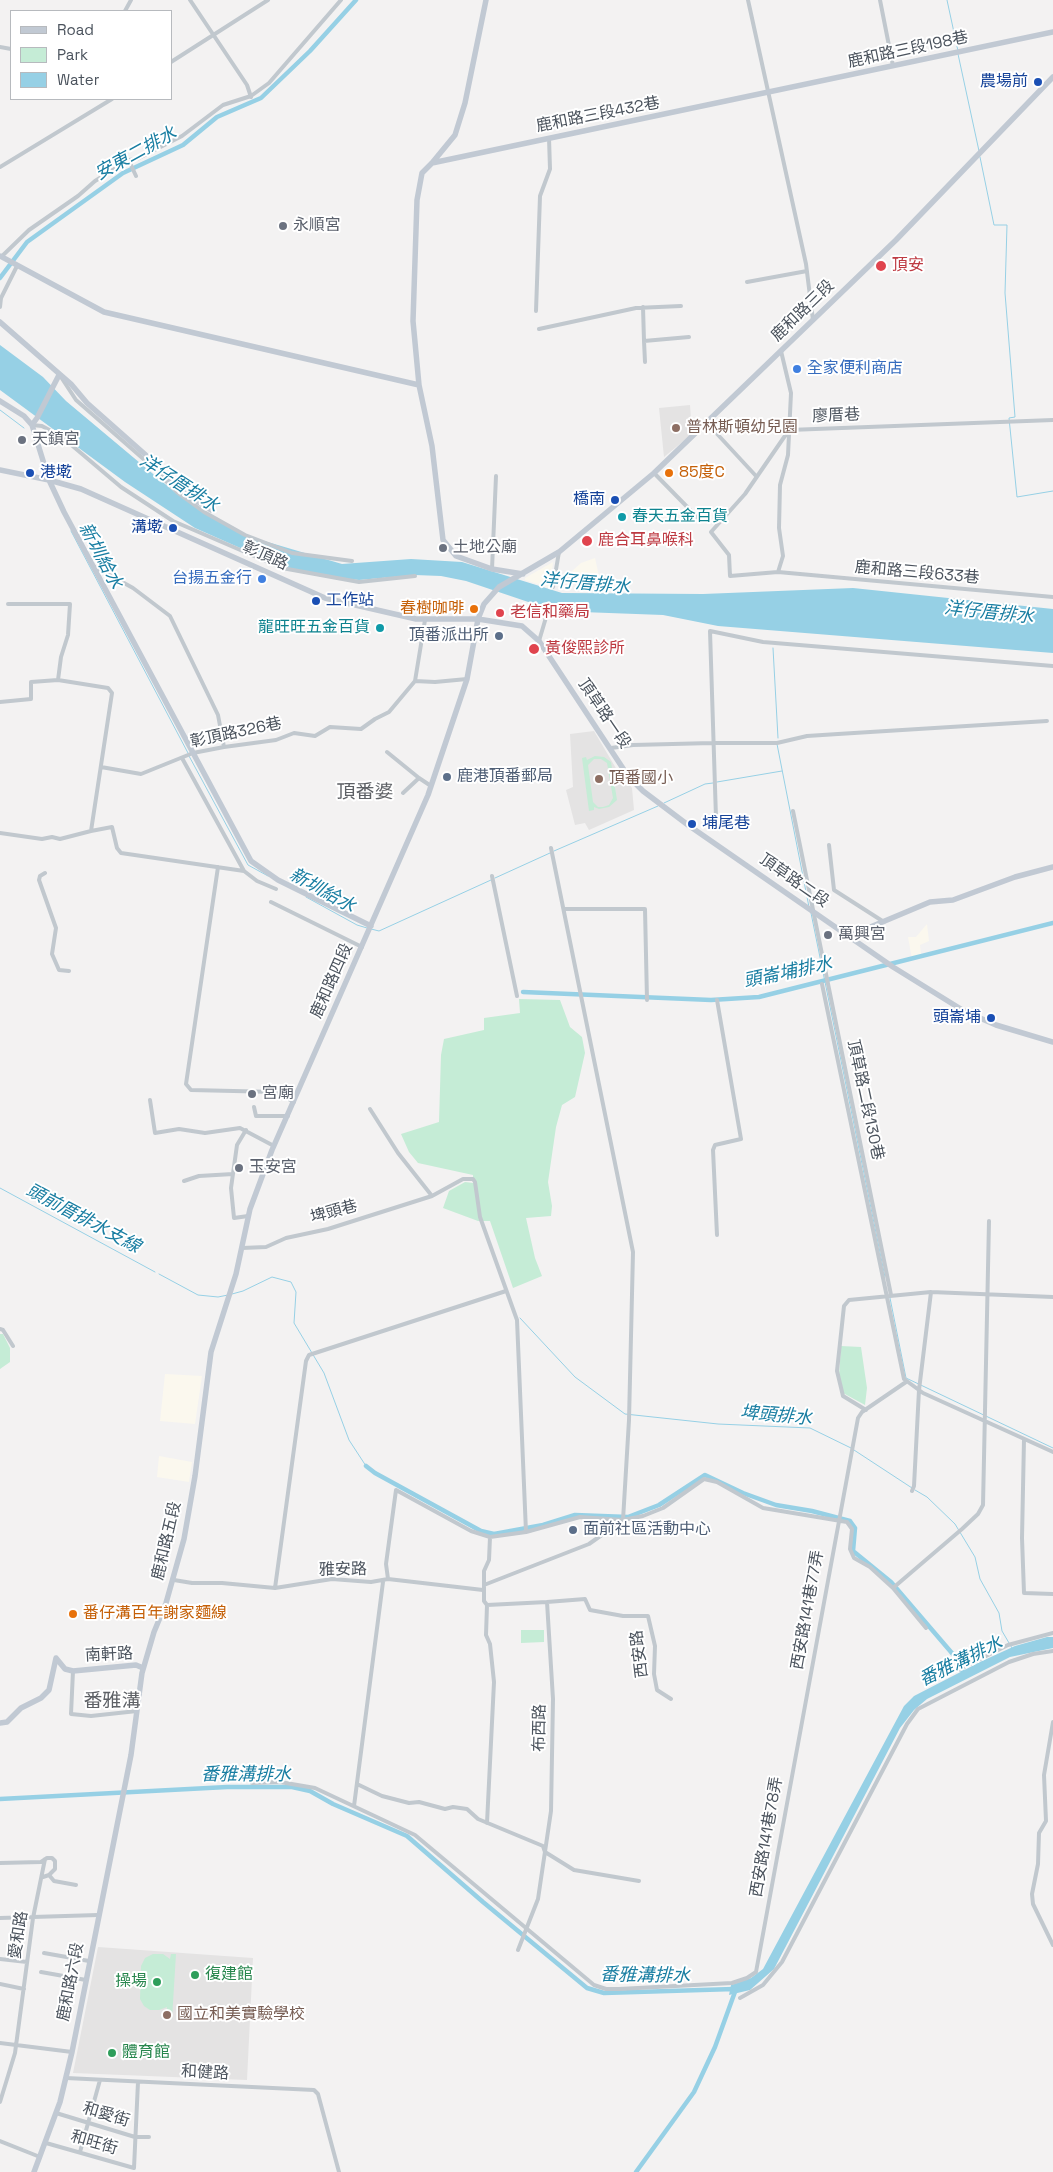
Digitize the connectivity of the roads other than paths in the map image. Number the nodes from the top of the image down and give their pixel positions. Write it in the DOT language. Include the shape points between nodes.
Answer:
graph roads {
  1 [pos="190,0"];
  2 [pos="268,0"];
  3 [pos="342,0"];
  4 [pos="486,0"];
  5 [pos="748,0"];
  6 [pos="880,0"];
  7 [pos="1053,32"];
  8 [pos="214,36"];
  9 [pos="172,61"];
  10 [pos="894,67"];
  11 [pos="1053,77"];
  12 [pos="768,94"];
  13 [pos="251,97"];
  14 [pos="110,100"];
  15 [pos="550,138"];
  16 [pos="130,163"];
  17 [pos="432,163"];
  18 [pos="0,167"];
  19 [pos="136,176"];
  20 [pos="1,258"];
  21 [pos="15,266"];
  22 [pos="807,271"];
  23 [pos="747,282"];
  24 [pos="681,306"];
  25 [pos="0,307"];
  26 [pos="643,307"];
  27 [pos="536,311"];
  28 [pos="813,320"];
  29 [pos="0,322"];
  30 [pos="539,329"];
  31 [pos="689,337"];
  32 [pos="644,341"];
  33 [pos="780,351"];
  34 [pos="644,362"];
  35 [pos="59,375"];
  36 [pos="419,385"];
  37 [pos="0,401"];
  38 [pos="1053,420"];
  39 [pos="707,423"];
  40 [pos="32,424"];
  41 [pos="789,430"];
  42 [pos="0,470"];
  43 [pos="654,473"];
  44 [pos="496,476"];
  45 [pos="756,476"];
  46 [pos="46,480"];
  47 [pos="211,510"];
  48 [pos="701,521"];
  49 [pos="559,552"];
  50 [pos="352,561"];
  51 [pos="92,566"];
  52 [pos="492,569"];
  53 [pos="778,572"];
  54 [pos="524,574"];
  55 [pos="415,576"];
  56 [pos="553,587"];
  57 [pos="490,596"];
  58 [pos="1053,597"];
  59 [pos="8,604"];
  60 [pos="547,614"];
  61 [pos="478,619"];
  62 [pos="425,620"];
  63 [pos="538,642"];
  64 [pos="1053,666"];
  65 [pos="467,679"];
  66 [pos="58,680"];
  67 [pos="415,681"];
  68 [pos="0,702"];
  69 [pos="1047,721"];
  70 [pos="712,743"];
  71 [pos="224,747"];
  72 [pos="611,748"];
  73 [pos="387,752"];
  74 [pos="188,755"];
  75 [pos="101,767"];
  76 [pos="419,778"];
  77 [pos="431,786"];
  78 [pos="403,792"];
  79 [pos="657,802"];
  80 [pos="793,811"];
  81 [pos="716,818"];
  82 [pos="91,831"];
  83 [pos="0,833"];
  84 [pos="830,845"];
  85 [pos="551,848"];
  86 [pos="218,867"];
  87 [pos="1053,867"];
  88 [pos="244,871"];
  89 [pos="45,873"];
  90 [pos="492,876"];
  91 [pos="276,889"];
  92 [pos="271,902"];
  93 [pos="564,909"];
  94 [pos="813,911"];
  95 [pos="884,922"];
  96 [pos="371,926"];
  97 [pos="849,936"];
  98 [pos="362,947"];
  99 [pos="69,971"];
  100 [pos="822,984"];
  101 [pos="517,996"];
  102 [pos="647,1000"];
  103 [pos="717,1000"];
  104 [pos="1053,1042"];
  105 [pos="150,1100"];
  106 [pos="294,1102"];
  107 [pos="254,1107"];
  108 [pos="370,1108"];
  109 [pos="288,1116"];
  110 [pos="246,1130"];
  111 [pos="274,1146"];
  112 [pos="233,1174"];
  113 [pos="184,1181"];
  114 [pos="432,1196"];
  115 [pos="249,1216"];
  116 [pos="989,1221"];
  117 [pos="717,1235"];
  118 [pos="242,1248"];
  119 [pos="506,1291"];
  120 [pos="931,1292"];
  121 [pos="988,1294"];
  122 [pos="230,1295"];
  123 [pos="889,1295"];
  124 [pos="1053,1297"];
  125 [pos="0,1329"];
  126 [pos="13,1346"];
  127 [pos="906,1382"];
  128 [pos="919,1390"];
  129 [pos="866,1410"];
  130 [pos="984,1420"];
  131 [pos="1024,1439"];
  132 [pos="1053,1452"];
  133 [pos="912,1491"];
  134 [pos="623,1520"];
  135 [pos="838,1520"];
  136 [pos="526,1532"];
  137 [pos="490,1538"];
  138 [pos="174,1580"];
  139 [pos="386,1581"];
  140 [pos="484,1587"];
  141 [pos="894,1587"];
  142 [pos="275,1588"];
  143 [pos="1053,1594"];
  144 [pos="547,1602"];
  145 [pos="487,1605"];
  146 [pos="926,1628"];
  147 [pos="1053,1633"];
  148 [pos="1053,1651"];
  149 [pos="143,1668"];
  150 [pos="958,1670"];
  151 [pos="73,1671"];
  152 [pos="671,1699"];
  153 [pos="804,1706"];
  154 [pos="137,1712"];
  155 [pos="1053,1722"];
  156 [pos="0,1723"];
  157 [pos="252,1783"];
  158 [pos="357,1784"];
  159 [pos="122,1797"];
  160 [pos="354,1806"];
  161 [pos="487,1823"];
  162 [pos="545,1852"];
  163 [pos="45,1859"];
  164 [pos="0,1863"];
  165 [pos="49,1875"];
  166 [pos="43,1877"];
  167 [pos="639,1881"];
  168 [pos="76,1885"];
  169 [pos="98,1915"];
  170 [pos="0,1918"];
  171 [pos="33,1918"];
  172 [pos="527,1930"];
  173 [pos="1053,1945"];
  174 [pos="518,1950"];
  175 [pos="44,1953"];
  176 [pos="0,1959"];
  177 [pos="89,1961"];
  178 [pos="27,1962"];
  179 [pos="41,1972"];
  180 [pos="86,1980"];
  181 [pos="0,1984"];
  182 [pos="24,1988"];
  183 [pos="740,1998"];
  184 [pos="0,2043"];
  185 [pos="16,2045"];
  186 [pos="72,2052"];
  187 [pos="66,2078"];
  188 [pos="100,2080"];
  189 [pos="138,2082"];
  190 [pos="2,2089"];
  191 [pos="0,2102"];
  192 [pos="56,2113"];
  193 [pos="88,2122"];
  194 [pos="135,2137"];
  195 [pos="149,2137"];
  196 [pos="0,2141"];
  197 [pos="46,2143"];
  198 [pos="80,2152"];
  199 [pos="40,2157"];
  200 [pos="34,2172"];
  201 [pos="338,2172"];
  1 -- 8 [label="street"];
  2 -- 8 [label="street"];
  3 -- 13 [label="street" via="269,83"];
  4 -- 17 [label="street" via="459,124 455,135"];
  5 -- 12 [label="street"];
  6 -- 10 [label="street"];
  7 -- 10 [label="street, 鹿和路三段198巷"];
  8 -- 9 [label="street"];
  8 -- 13 [label="street" via="247,85"];
  10 -- 12 [label="street, 鹿和路三段198巷"];
  11 -- 28 [label="street, 鹿和路三段" via="896,240"];
  12 -- 15 [label="street, 鹿和路三段432巷"];
  12 -- 22 [label="street"];
  13 -- 20 [label="street" via="223,105 182,136 129,160 95,181 29,230"];
  14 -- 18 [label="street"];
  15 -- 17 [label="street, 鹿和路三段432巷"];
  15 -- 27 [label="street" via="550,169 540,196"];
  16 -- 19 [label="street"];
  17 -- 36 [label="street" via="422,172 417,200 413,321"];
  20 -- 21 [label="street"];
  21 -- 25 [label="street"];
  21 -- 36 [label="street" via="104,312"];
  22 -- 23 [label="street"];
  22 -- 28 [label="street"];
  24 -- 26 [label="street"];
  26 -- 30 [label="street"];
  26 -- 32 [label="street"];
  28 -- 33 [label="street, 鹿和路三段"];
  29 -- 35 [label="street"];
  31 -- 32 [label="street"];
  32 -- 34 [label="street"];
  33 -- 39 [label="street, 鹿和路三段"];
  33 -- 41 [label="street" via="791,393"];
  35 -- 40 [label="street"];
  35 -- 47 [label="street" via="157,464 176,486"];
  35 -- 50 [label="street" via="76,400 178,493 204,512 245,535 292,552"];
  36 -- 52 [label="street" via="432,446 442,540 456,556"];
  37 -- 40 [label="street"];
  38 -- 41 [label="street, 廖厝巷"];
  39 -- 43 [label="street, 鹿和路三段"];
  39 -- 45 [label="street"];
  40 -- 46 [label="street"];
  40 -- 55 [label="street" via="62,437 121,487 174,521 282,568 359,582"];
  41 -- 45 [label="street"];
  41 -- 53 [label="street" via="788,455 780,485 779,528 783,556"];
  42 -- 46 [label="street, 彰頂路"];
  43 -- 48 [label="street"];
  43 -- 49 [label="street, 鹿和路三段"];
  44 -- 52 [label="street"];
  45 -- 53 [label="street, 鹿和路三段633巷" via="745,494 711,532 729,555 730,576"];
  46 -- 51 [label="street"];
  46 -- 62 [label="street, 彰頂路" via="81,489 326,598"];
  49 -- 54 [label="street, 鹿和路三段"];
  49 -- 56 [label="street"];
  51 -- 71 [label="street" via="133,588 170,616 218,715"];
  51 -- 74 [label="street"];
  52 -- 54 [label="street"];
  53 -- 58 [label="street, 鹿和路三段633巷"];
  54 -- 57 [label="street, 鹿和路三段" via="499,587"];
  57 -- 61 [label="street, 鹿和路四段"];
  59 -- 66 [label="street" via="70,604 68,635"];
  60 -- 63 [label="street"];
  61 -- 62 [label="street, 彰頂路"];
  61 -- 63 [label="street, 頂草路一段" via="522,626"];
  61 -- 65 [label="street, 鹿和路四段"];
  62 -- 67 [label="street"];
  63 -- 72 [label="street, 頂草路一段"];
  64 -- 70 [label="street" via="762,642 710,631"];
  65 -- 67 [label="street"];
  65 -- 77 [label="street, 鹿和路四段"];
  66 -- 68 [label="street" via="31,682 31,699"];
  66 -- 75 [label="street" via="108,688 112,693"];
  67 -- 71 [label="street, 彰頂路326巷" via="389,712 361,729 330,727 315,736 294,733 276,740"];
  69 -- 70 [label="street" via="830,734 777,743"];
  70 -- 72 [label="street"];
  70 -- 81 [label="street"];
  71 -- 74 [label="street, 彰頂路326巷"];
  72 -- 79 [label="street, 頂草路一段" via="632,781"];
  73 -- 76 [label="street"];
  74 -- 75 [label="street, 彰頂路326巷" via="141,774"];
  74 -- 88 [label="street"];
  74 -- 96 [label="street" via="256,866"];
  75 -- 82 [label="street"];
  76 -- 77 [label="street"];
  76 -- 78 [label="street"];
  77 -- 96 [label="street, 鹿和路四段"];
  79 -- 94 [label="street, 頂草路二段"];
  80 -- 94 [label="street, 頂草路二段130巷"];
  82 -- 83 [label="street" via="60,839"];
  82 -- 86 [label="street" via="112,827 121,853"];
  84 -- 95 [label="street" via="834,890"];
  85 -- 93 [label="street"];
  86 -- 88 [label="street"];
  86 -- 106 [label="street" via="186,1084 191,1090 276,1092"];
  87 -- 95 [label="street" via="953,900 930,902"];
  88 -- 91 [label="street"];
  89 -- 99 [label="street" via="39,880 56,928 52,954 59,970"];
  90 -- 101 [label="street"];
  92 -- 98 [label="street"];
  93 -- 102 [label="street" via="645,909"];
  93 -- 134 [label="street" via="633,1252"];
  94 -- 97 [label="street, 頂草路二段"];
  94 -- 123 [label="street, 頂草路二段130巷"];
  95 -- 97 [label="street"];
  96 -- 98 [label="street, 鹿和路四段"];
  97 -- 104 [label="street, 頂草路二段" via="964,1011 996,1025"];
  98 -- 106 [label="street, 鹿和路四段"];
  100 -- 123 [label="street"];
  103 -- 117 [label="street" via="741,1139 715,1145 712,1150"];
  105 -- 110 [label="street" via="155,1133 179,1129 205,1133 230,1128"];
  106 -- 109 [label="street, 鹿和路四段"];
  107 -- 109 [label="street" via="256,1116"];
  108 -- 114 [label="street" via="398,1153"];
  109 -- 111 [label="street, 鹿和路四段"];
  110 -- 111 [label="street"];
  110 -- 112 [label="street" via="237,1145"];
  111 -- 115 [label="street, 鹿和路四段"];
  112 -- 113 [label="street" via="199,1176"];
  112 -- 115 [label="street" via="234,1218"];
  114 -- 118 [label="street, 埤頭巷" via="328,1229 286,1238 266,1247"];
  114 -- 119 [label="street, 埤頭巷" via="464,1179 473,1179 480,1217"];
  115 -- 118 [label="street, 鹿和路四段"];
  116 -- 121 [label="street"];
  118 -- 122 [label="street, 鹿和路四段"];
  119 -- 136 [label="street" via="517,1320"];
  119 -- 142 [label="street" via="309,1354"];
  120 -- 121 [label="street"];
  120 -- 123 [label="street"];
  120 -- 128 [label="street"];
  121 -- 124 [label="street"];
  121 -- 130 [label="street"];
  122 -- 138 [label="street, 鹿和路五段" via="211,1352 195,1476"];
  123 -- 127 [label="street"];
  123 -- 129 [label="street" via="849,1300 844,1306 837,1371 843,1396"];
  125 -- 126 [label="street"];
  127 -- 128 [label="street"];
  127 -- 129 [label="street"];
  128 -- 130 [label="street"];
  128 -- 133 [label="street"];
  129 -- 135 [label="street, 西安路141巷77弄" via="858,1418"];
  130 -- 131 [label="street"];
  130 -- 141 [label="street" via="983,1505 978,1514"];
  131 -- 132 [label="street"];
  131 -- 143 [label="street" via="1024,1593"];
  134 -- 135 [label="street" via="663,1508 704,1479 717,1482 763,1508"];
  134 -- 136 [label="street" via="580,1517"];
  134 -- 140 [label="street, 雅安路" via="589,1544"];
  135 -- 141 [label="street" via="851,1526 850,1549 854,1558"];
  135 -- 153 [label="street, 西安路141巷77弄"];
  136 -- 137 [label="street"];
  137 -- 139 [label="street" via="396,1490"];
  137 -- 140 [label="street"];
  138 -- 142 [label="street, 雅安路"];
  138 -- 149 [label="street, 鹿和路五段"];
  139 -- 140 [label="street, 雅安路"];
  139 -- 142 [label="street, 雅安路" via="332,1580"];
  139 -- 158 [label="street"];
  140 -- 145 [label="street"];
  141 -- 146 [label="street"];
  144 -- 145 [label="street"];
  144 -- 152 [label="street, 西安路" via="585,1599 590,1610 648,1616 655,1646 657,1690"];
  144 -- 162 [label="street, 布西路" via="553,1699 551,1811"];
  145 -- 161 [label="street" via="486,1635 494,1682"];
  147 -- 150 [label="street" via="1008,1645"];
  148 -- 183 [label="street" via="1010,1662 918,1709 907,1724 782,1962 763,1985"];
  149 -- 151 [label="street, 南軒路" via="136,1664"];
  149 -- 154 [label="street, 鹿和路五段"];
  151 -- 154 [label="street" via="71,1714 91,1716"];
  151 -- 156 [label="street, 南軒路" via="56,1658 49,1690 21,1708 7,1722"];
  153 -- 172 [label="street, 西安路141巷78弄" via="756,1972 732,1983 606,1989 586,1980"];
  154 -- 159 [label="street, 鹿和路五段"];
  155 -- 173 [label="street" via="1044,1775 1046,1821 1039,1833 1038,1864 1032,1894 1033,1904"];
  157 -- 160 [label="street" via="302,1785"];
  158 -- 160 [label="street"];
  158 -- 161 [label="street" via="382,1796 409,1803 467,1809"];
  159 -- 169 [label="street, 鹿和路六段"];
  160 -- 172 [label="street" via="415,1836"];
  161 -- 162 [label="street" via="539,1844"];
  162 -- 167 [label="street" via="574,1870"];
  162 -- 172 [label="street, 布西路" via="538,1899"];
  163 -- 164 [label="street" via="41,1862"];
  163 -- 165 [label="street" via="55,1861 54,1870"];
  163 -- 166 [label="street, 愛和路"];
  165 -- 166 [label="street"];
  165 -- 168 [label="street" via="54,1881"];
  166 -- 171 [label="street, 愛和路"];
  169 -- 171 [label="street"];
  169 -- 177 [label="street, 鹿和路六段"];
  170 -- 171 [label="street"];
  171 -- 178 [label="street, 愛和路"];
  172 -- 174 [label="street, 布西路"];
  175 -- 177 [label="street"];
  176 -- 178 [label="street"];
  177 -- 180 [label="street, 鹿和路六段"];
  178 -- 182 [label="street, 愛和路"];
  179 -- 180 [label="street"];
  180 -- 186 [label="street, 鹿和路六段"];
  181 -- 182 [label="street"];
  182 -- 185 [label="street, 愛和路"];
  184 -- 185 [label="street"];
  185 -- 186 [label="street"];
  185 -- 190 [label="street, 愛和路"];
  186 -- 187 [label="street, 鹿和路六段"];
  187 -- 188 [label="street, 和健路"];
  187 -- 192 [label="street, 鹿和路六段"];
  188 -- 189 [label="street, 和健路"];
  188 -- 193 [label="street"];
  189 -- 194 [label="street"];
  189 -- 201 [label="street, 和健路" via="314,2090 318,2094"];
  190 -- 191 [label="street, 愛和路"];
  192 -- 193 [label="street, 和愛街"];
  192 -- 197 [label="street, 鹿和路六段"];
  193 -- 194 [label="street, 和愛街"];
  193 -- 198 [label="street"];
  194 -- 195 [label="street, 和愛街"];
  194 -- 198 [label="street, 和旺街" via="134,2168"];
  196 -- 199 [label="street"];
  197 -- 198 [label="street, 和旺街"];
  197 -- 199 [label="street, 鹿和路六段"];
  199 -- 200 [label="street, 鹿和路六段"];
}
